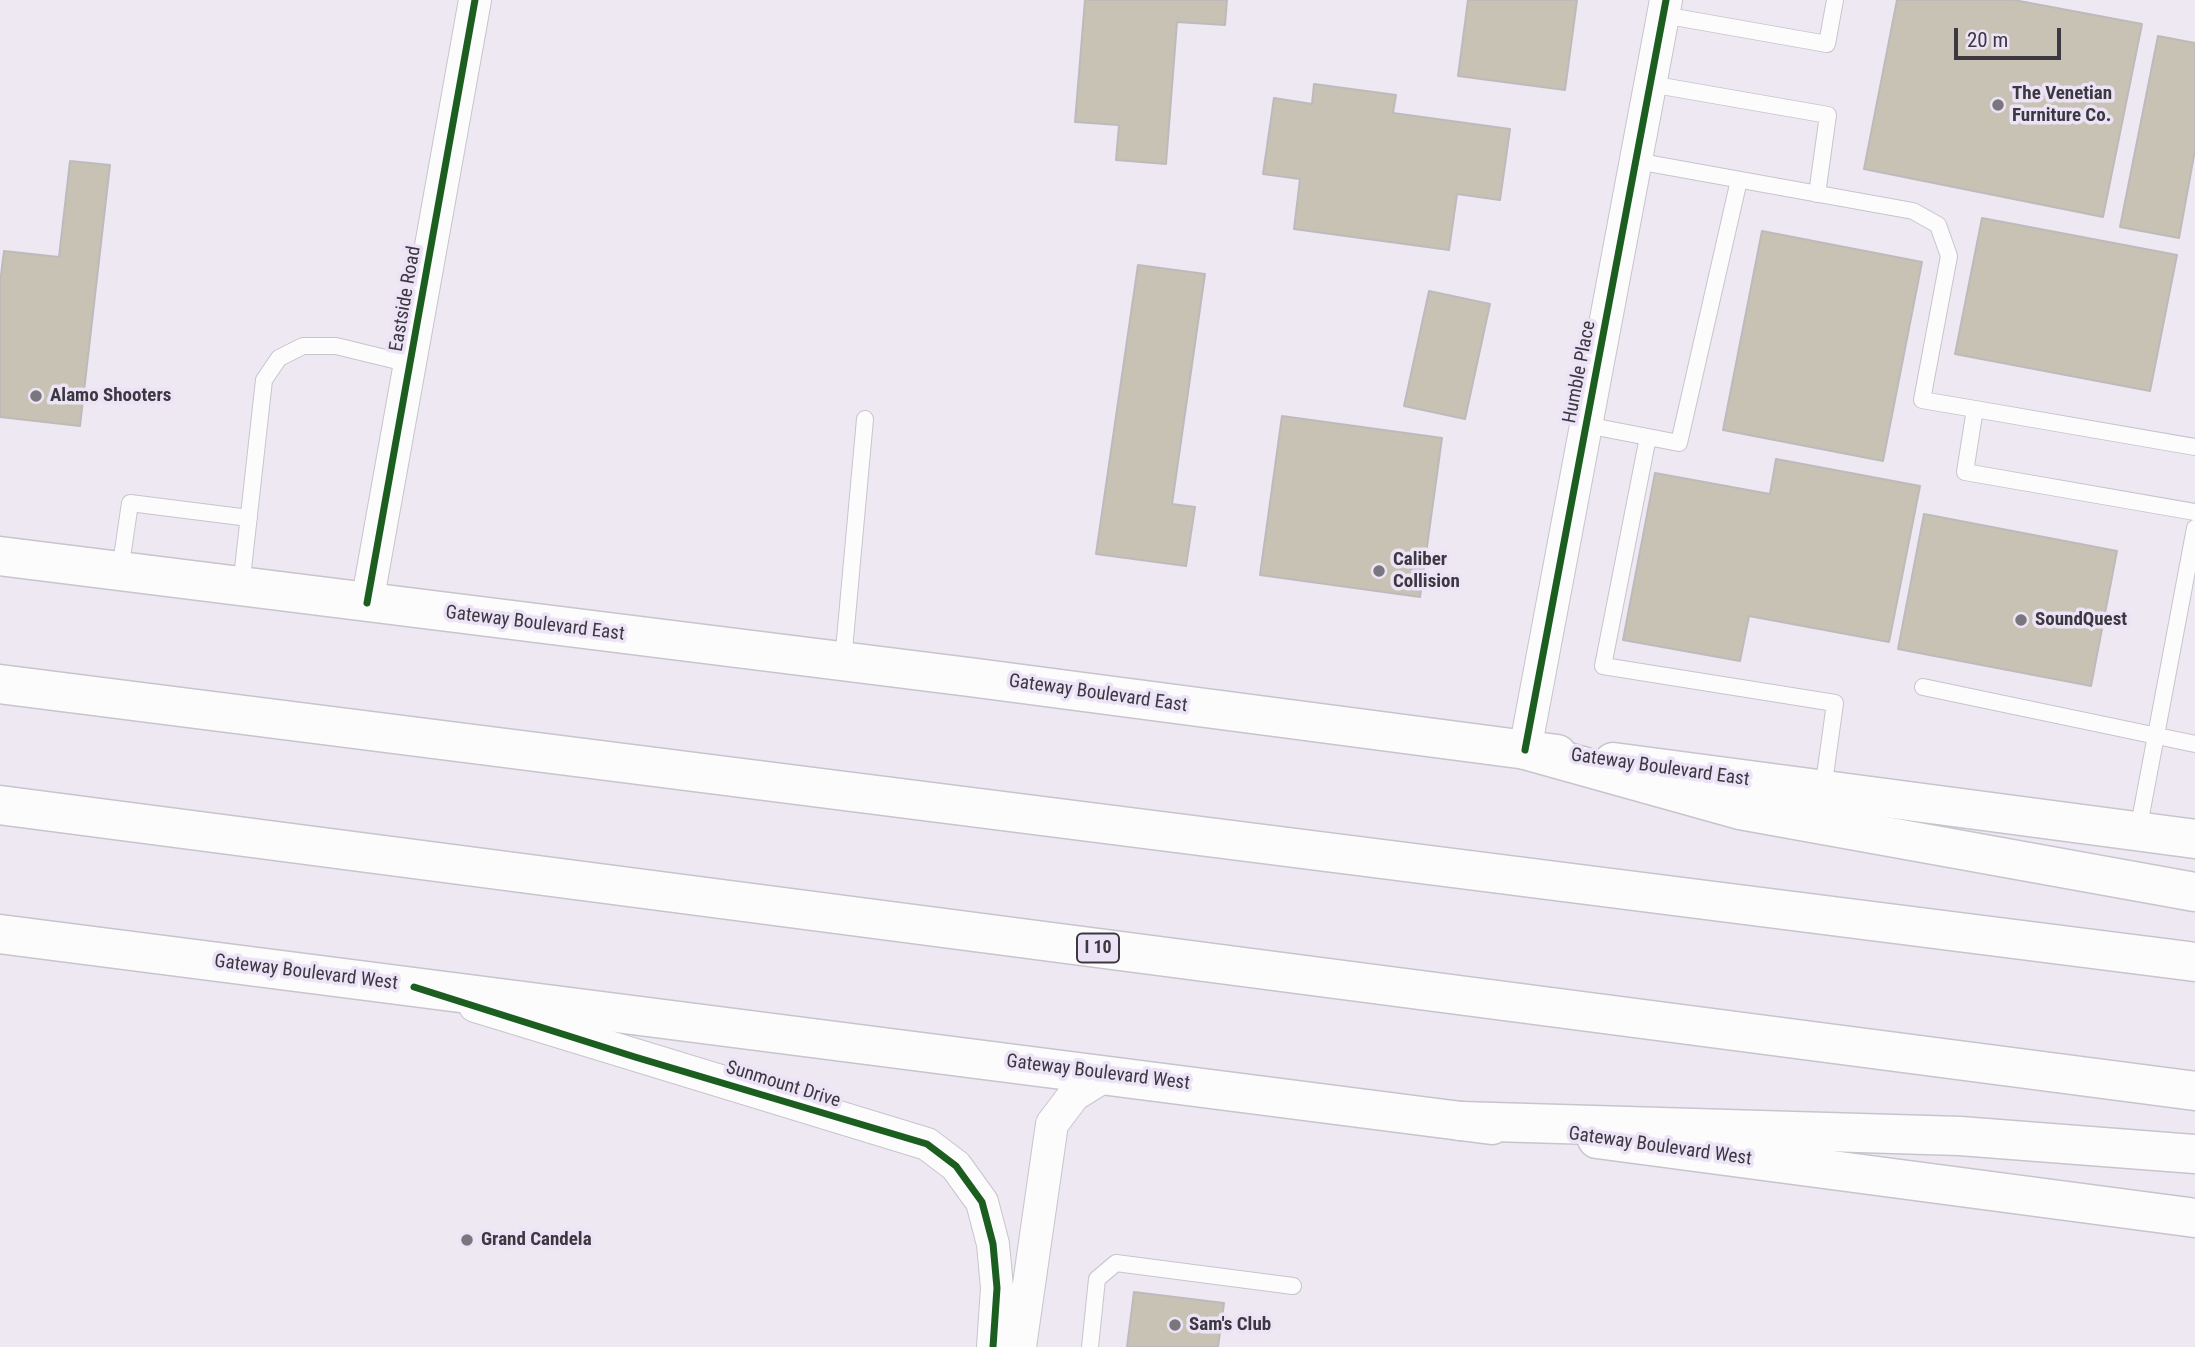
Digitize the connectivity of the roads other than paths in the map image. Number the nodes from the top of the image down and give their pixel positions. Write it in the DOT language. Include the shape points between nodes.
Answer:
graph roads {
  1 [pos="475,0"];
  2 [pos="1835,0"];
  3 [pos="1665,7"];
  4 [pos="1650,85"];
  5 [pos="1636,161"];
  6 [pos="1739,180"];
  7 [pos="1817,194"];
  8 [pos="410,364"];
  9 [pos="1975,409"];
  10 [pos="865,419"];
  11 [pos="1586,425"];
  12 [pos="1648,437"];
  13 [pos="2195,447"];
  14 [pos="2195,512"];
  15 [pos="249,518"];
  16 [pos="2195,528"];
  17 [pos="0,556"];
  18 [pos="120,571"];
  19 [pos="240,587"];
  20 [pos="367,603"];
  21 [pos="843,661"];
  22 [pos="0,684"];
  23 [pos="1923,687"];
  24 [pos="2155,737"];
  25 [pos="2195,744"];
  26 [pos="1525,750"];
  27 [pos="1822,790"];
  28 [pos="0,805"];
  29 [pos="2138,831"];
  30 [pos="2195,839"];
  31 [pos="2195,892"];
  32 [pos="0,934"];
  33 [pos="2195,961"];
  34 [pos="414,987"];
  35 [pos="1106,1075"];
  36 [pos="2195,1091"];
  37 [pos="1460,1121"];
  38 [pos="2195,1154"];
  39 [pos="2195,1218"];
  40 [pos="1293,1286"];
  41 [pos="993,1347"];
  42 [pos="1020,1347"];
  43 [pos="1090,1347"];
  1 -- 8 [label="street, Eastside Road"];
  2 -- 3 [label="lane" via="1827,44"];
  3 -- 4 [label="street, Humble Place"];
  4 -- 5 [label="street, Humble Place"];
  4 -- 7 [label="lane" via="1828,115"];
  5 -- 6 [label="lane"];
  5 -- 11 [label="street, Humble Place"];
  6 -- 7 [label="lane"];
  6 -- 12 [label="lane" via="1679,443"];
  7 -- 9 [label="lane" via="1913,211 1938,225 1949,256 1922,400"];
  8 -- 15 [label="lane" via="336,346 303,346 279,358 264,380"];
  8 -- 20 [label="street, Eastside Road"];
  9 -- 13 [label="lane"];
  9 -- 14 [label="lane" via="1965,472"];
  10 -- 21 [label="lane"];
  11 -- 12 [label="lane"];
  11 -- 26 [label="street, Humble Place"];
  12 -- 27 [label="lane" via="1603,666 1835,703"];
  15 -- 18 [label="lane" via="130,503"];
  15 -- 19 [label="lane"];
  16 -- 24 [label="lane"];
  17 -- 18 [label="main road, Gateway Boulevard East"];
  18 -- 19 [label="main road, Gateway Boulevard East"];
  19 -- 20 [label="main road, Gateway Boulevard East"];
  20 -- 21 [label="main road, Gateway Boulevard East"];
  21 -- 26 [label="main road, Gateway Boulevard East"];
  22 -- 33 [label="main road"];
  23 -- 24 [label="lane"];
  24 -- 25 [label="lane"];
  24 -- 29 [label="lane"];
  26 -- 27 [label="main road, Gateway Boulevard East"];
  26 -- 31 [label="main road" via="1741,810"];
  27 -- 29 [label="main road, Gateway Boulevard East"];
  28 -- 36 [label="main road, I 10"];
  29 -- 30 [label="main road, Gateway Boulevard East"];
  32 -- 34 [label="main road, Gateway Boulevard West"];
  34 -- 35 [label="main road, Gateway Boulevard West"];
  34 -- 41 [label="street, Sunmount Drive" via="928,1144 956,1166 982,1202 993,1244 997,1288"];
  35 -- 37 [label="main road, Gateway Boulevard West"];
  35 -- 42 [label="street" via="1074,1095 1052,1124"];
  37 -- 38 [label="main road" via="1960,1136"];
  37 -- 39 [label="main road, Gateway Boulevard West"];
  40 -- 43 [label="lane" via="1116,1263 1097,1279"];
}
